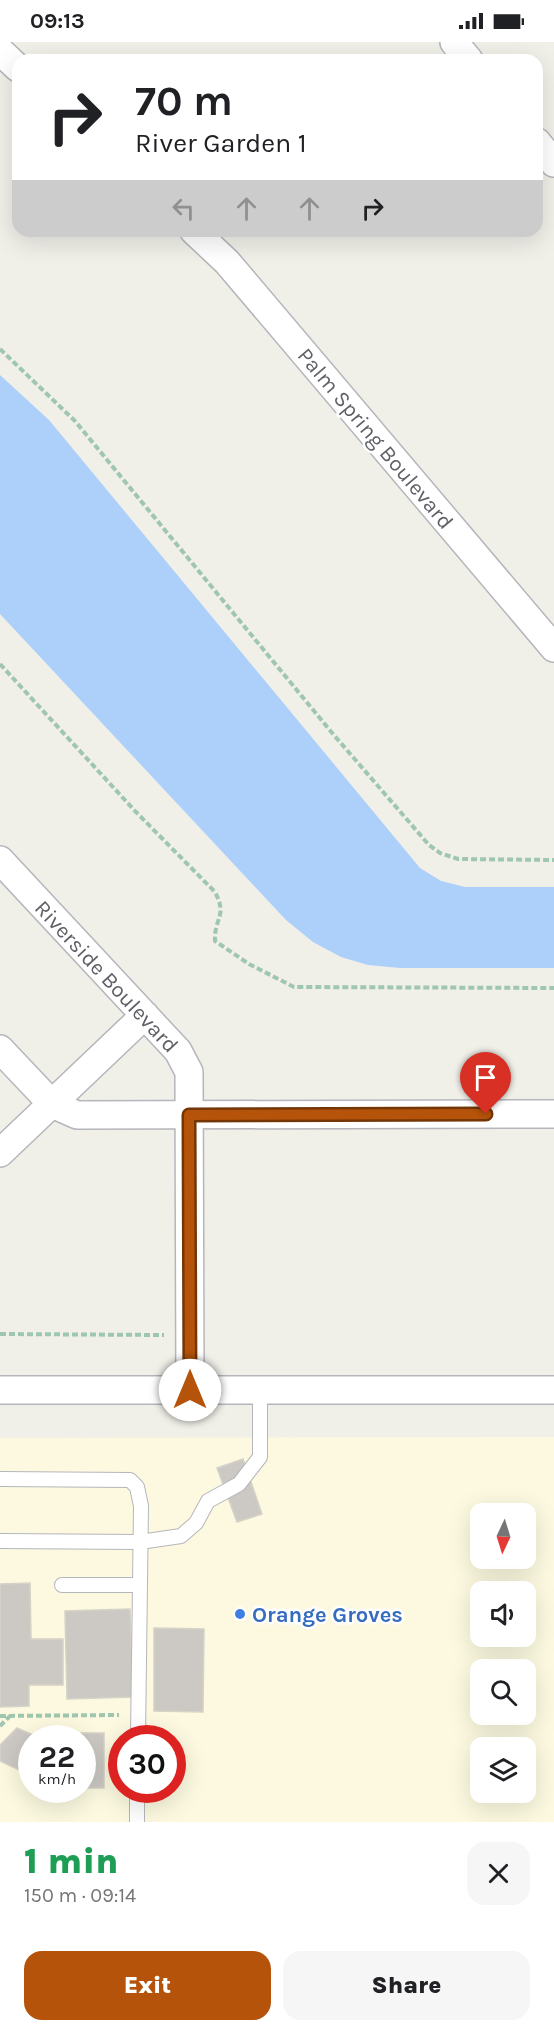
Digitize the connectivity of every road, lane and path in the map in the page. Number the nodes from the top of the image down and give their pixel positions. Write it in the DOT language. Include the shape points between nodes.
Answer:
graph roads {
  1 [pos="454,42"];
  2 [pos="0,51"];
  3 [pos="464,54"];
  4 [pos="12,62"];
  5 [pos="543,149"];
  6 [pos="554,163"];
  7 [pos="200,237"];
  8 [pos="0,349"];
  9 [pos="554,648"];
  10 [pos="0,664"];
  11 [pos="0,860"];
  12 [pos="554,860"];
  13 [pos="554,988"];
  14 [pos="145,1016"];
  15 [pos="0,1049"];
  16 [pos="52,1104"];
  17 [pos="554,1114"];
  18 [pos="189,1115"];
  19 [pos="0,1153"];
  20 [pos="0,1334"];
  21 [pos="190,1335"];
  22 [pos="0,1390"];
  23 [pos="190,1390"];
  24 [pos="260,1390"];
  25 [pos="554,1390"];
  26 [pos="0,1479"];
  27 [pos="0,1541"];
  28 [pos="140,1542"];
  29 [pos="62,1585"];
  30 [pos="140,1585"];
  31 [pos="10,1715"];
  32 [pos="138,1715"];
  33 [pos="0,1716"];
  34 [pos="138,1725"];
  35 [pos="0,1726"];
  36 [pos="137,1803"];
  37 [pos="137,1822"];
  1 -- 3 [label="street"];
  2 -- 4 [label="street"];
  5 -- 6 [label="street"];
  7 -- 9 [label="street, Palm Spring Boulevard" via="227,262"];
  8 -- 12 [label="path" via="75,421 429,845 440,854 458,859"];
  10 -- 13 [label="path" via="215,892 222,905 215,941 249,964 294,987"];
  11 -- 14 [label="street, Riverside Boulevard"];
  14 -- 16 [label="street"];
  14 -- 18 [label="street, Riverside Boulevard" via="178,1051 189,1072"];
  15 -- 16 [label="street"];
  16 -- 18 [label="street" via="78,1115"];
  16 -- 19 [label="street"];
  17 -- 18 [label="street"];
  18 -- 21 [label="street, Riverside Boulevard"];
  20 -- 21 [label="path"];
  21 -- 23 [label="street, Riverside Boulevard"];
  22 -- 23 [label="street"];
  23 -- 24 [label="street"];
  24 -- 25 [label="street"];
  24 -- 28 [label="lane" via="260,1456 239,1484 208,1501 196,1523 181,1536"];
  26 -- 28 [label="lane" via="130,1480 140,1494"];
  27 -- 28 [label="lane"];
  28 -- 30 [label="lane"];
  29 -- 30 [label="lane"];
  30 -- 32 [label="lane"];
  31 -- 32 [label="path"];
  31 -- 33 [label="path"];
  31 -- 35 [label="path"];
  32 -- 34 [label="lane"];
  36 -- 37 [label="lane"];
}
